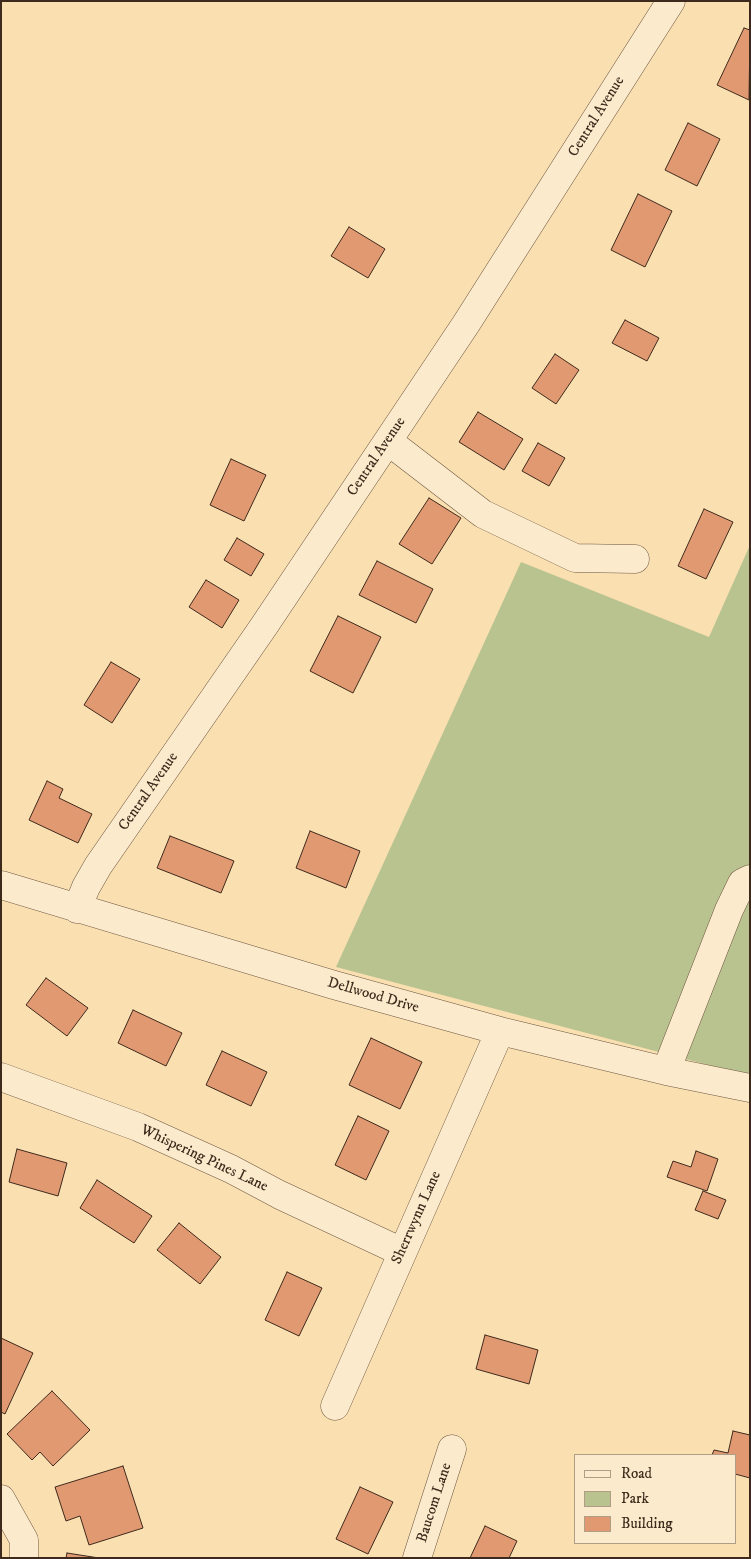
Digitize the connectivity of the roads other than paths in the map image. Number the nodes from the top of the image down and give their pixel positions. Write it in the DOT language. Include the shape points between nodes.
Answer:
graph roads {
  1 [pos="671,1"];
  2 [pos="388,441"];
  3 [pos="635,559"];
  4 [pos="749,878"];
  5 [pos="1,885"];
  6 [pos="77,909"];
  7 [pos="500,1031"];
  8 [pos="666,1071"];
  9 [pos="1,1078"];
  10 [pos="750,1088"];
  11 [pos="402,1252"];
  12 [pos="335,1406"];
  13 [pos="452,1449"];
  14 [pos="1,1499"];
  15 [pos="24,1558"];
  16 [pos="417,1558"];
  1 -- 2 [label="street, Central Avenue"];
  2 -- 3 [label="street" via="483,514 575,558"];
  2 -- 6 [label="street, Central Avenue" via="98,866"];
  4 -- 8 [label="street" via="742,883 729,910"];
  5 -- 6 [label="street, Dellwood Drive"];
  6 -- 7 [label="street, Dellwood Drive"];
  7 -- 8 [label="street, Dellwood Drive"];
  7 -- 11 [label="street, Sherrwynn Lane"];
  8 -- 10 [label="street, Dellwood Drive"];
  9 -- 11 [label="street, Whispering Pines Lane" via="138,1127"];
  11 -- 12 [label="street, Sherrwynn Lane"];
  13 -- 16 [label="street, Baucom Lane"];
  14 -- 15 [label="street" via="24,1540"];
}
